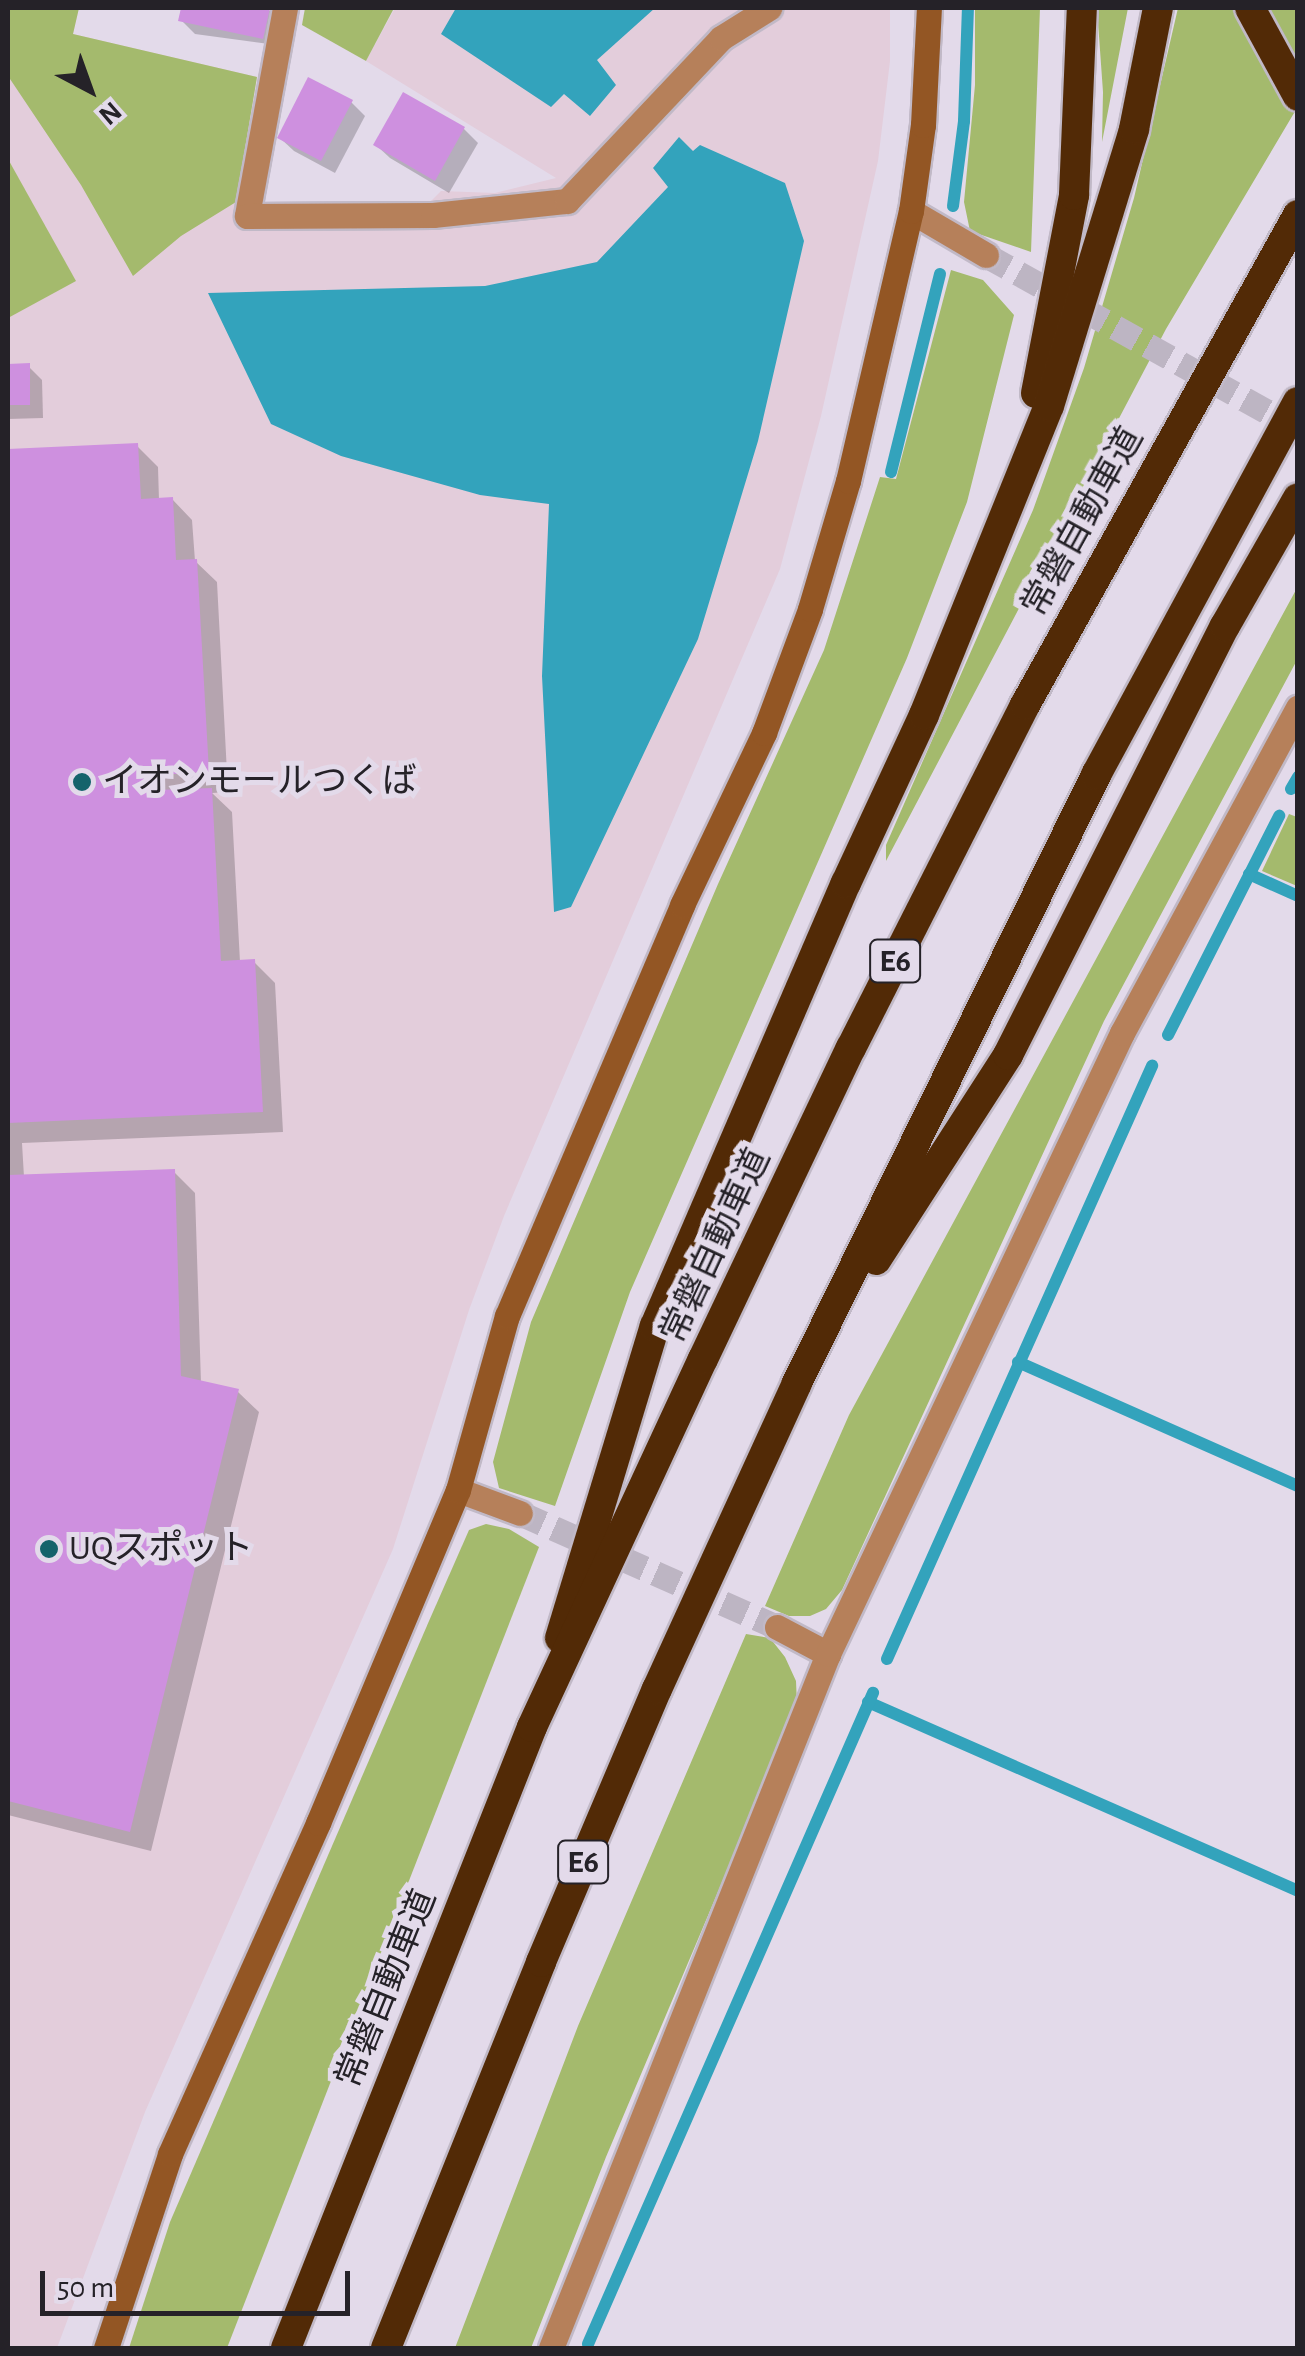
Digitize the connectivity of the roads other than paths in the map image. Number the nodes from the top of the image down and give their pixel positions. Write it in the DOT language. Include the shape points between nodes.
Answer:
graph roads {
  1 [pos="284,8"];
  2 [pos="769,8"];
  3 [pos="928,8"];
  4 [pos="1082,8"];
  5 [pos="1158,8"];
  6 [pos="1250,8"];
  7 [pos="1298,96"];
  8 [pos="911,210"];
  9 [pos="1298,215"];
  10 [pos="986,254"];
  11 [pos="1298,402"];
  12 [pos="1298,498"];
  13 [pos="1010,503"];
  14 [pos="1298,708"];
  15 [pos="798,1383"];
  16 [pos="458,1490"];
  17 [pos="520,1513"];
  18 [pos="776,1627"];
  19 [pos="828,1654"];
  20 [pos="532,1727"];
  21 [pos="106,2348"];
  22 [pos="286,2348"];
  23 [pos="386,2348"];
  24 [pos="551,2348"];
  1 -- 2 [label="street" via="247,216 433,215 567,200 721,38"];
  3 -- 8 [label="street"];
  4 -- 13 [label="highway" via="1074,194"];
  5 -- 13 [label="highway" via="1101,246"];
  6 -- 7 [label="highway"];
  8 -- 10 [label="street"];
  8 -- 16 [label="street" via="848,481 810,609 764,733 682,905 514,1299"];
  9 -- 20 [label="highway, 常磐自動車道 / E6" via="1025,705 860,1031"];
  11 -- 15 [label="highway, E6" via="1096,775"];
  12 -- 15 [label="highway" via="1225,626 1008,1055"];
  13 -- 20 [label="highway" via="924,715 655,1326"];
  14 -- 19 [label="street" via="1122,1034"];
  15 -- 23 [label="highway, E6" via="626,1762"];
  16 -- 17 [label="street"];
  16 -- 21 [label="street" via="170,2154"];
  18 -- 19 [label="street"];
  19 -- 24 [label="street"];
  20 -- 22 [label="highway, 常磐自動車道 / E6"];
}
